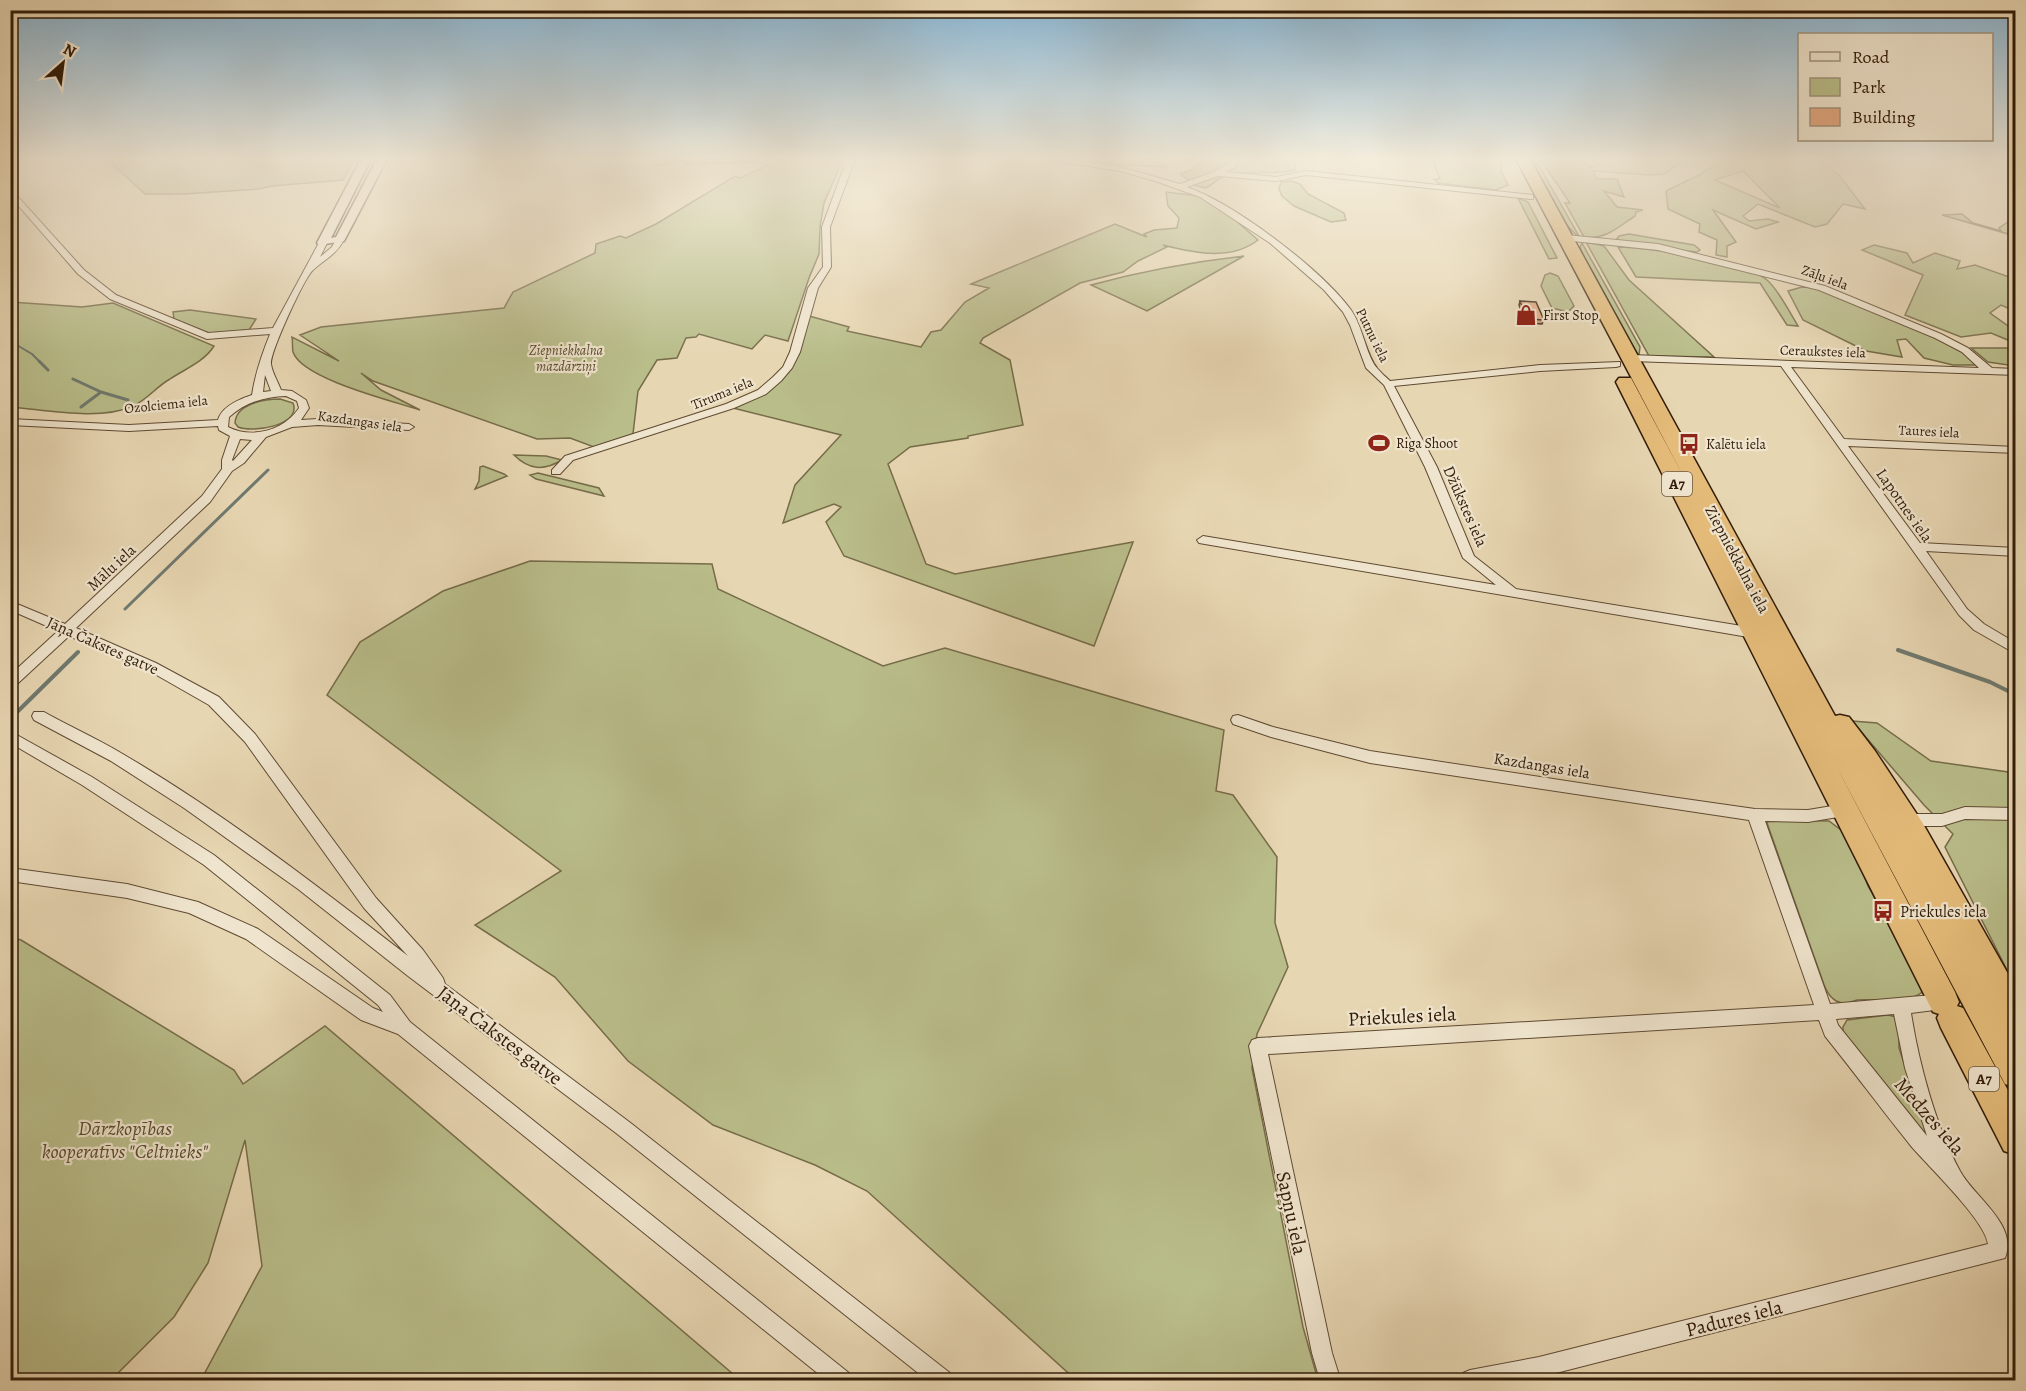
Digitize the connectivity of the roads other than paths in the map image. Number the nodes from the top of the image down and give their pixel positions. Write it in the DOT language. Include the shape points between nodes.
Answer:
graph roads {
  1 [pos="39,224"];
  2 [pos="333,224"];
  3 [pos="348,224"];
  4 [pos="827,224"];
  5 [pos="1249,224"];
  6 [pos="1551,224"];
  7 [pos="1556,224"];
  8 [pos="1566,238"];
  9 [pos="340,239"];
  10 [pos="323,243"];
  11 [pos="310,269"];
  12 [pos="1590,298"];
  13 [pos="276,331"];
  14 [pos="1623,361"];
  15 [pos="1784,363"];
  16 [pos="266,365"];
  17 [pos="1989,370"];
  18 [pos="2016,372"];
  19 [pos="1388,384"];
  20 [pos="277,393"];
  21 [pos="257,396"];
  22 [pos="230,410"];
  23 [pos="303,412"];
  24 [pos="10,422"];
  25 [pos="222,423"];
  26 [pos="291,424"];
  27 [pos="104,427"];
  28 [pos="236,435"];
  29 [pos="262,435"];
  30 [pos="1841,442"];
  31 [pos="2016,450"];
  32 [pos="228,469"];
  33 [pos="555,472"];
  34 [pos="1203,540"];
  35 [pos="1914,547"];
  36 [pos="2016,552"];
  37 [pos="1515,594"];
  38 [pos="10,605"];
  39 [pos="67,630"];
  40 [pos="1754,633"];
  41 [pos="2016,649"];
  42 [pos="1801,675"];
  43 [pos="10,683"];
  44 [pos="39,716"];
  45 [pos="1238,720"];
  46 [pos="16,740"];
  47 [pos="1844,810"];
  48 [pos="2016,814"];
  49 [pos="1755,815"];
  50 [pos="1906,820"];
  51 [pos="1902,864"];
  52 [pos="10,874"];
  53 [pos="443,992"];
  54 [pos="1901,1004"];
  55 [pos="1948,1010"];
  56 [pos="1824,1012"];
  57 [pos="2016,1018"];
  58 [pos="404,1028"];
  59 [pos="1258,1046"];
  60 [pos="2016,1073"];
  61 [pos="2016,1139"];
  62 [pos="1956,1180"];
  63 [pos="1998,1251"];
  64 [pos="1543,1374"];
  65 [pos="839,1379"];
  66 [pos="943,1380"];
  67 [pos="1331,1380"];
  68 [pos="1470,1380"];
  1 -- 13 [label="street" via="81,272 113,297 207,336"];
  2 -- 10 [label="street"];
  3 -- 9 [label="street"];
  4 -- 33 [label="street, Tīruma iela" via="827,267 813,288 795,352 777,380 762,392 730,406 569,458"];
  5 -- 19 [label="street, Putnu iela" via="1327,288 1351,318 1371,368"];
  6 -- 12 [label="highway, Ziepniekkalna iela / A7"];
  7 -- 8 [label="highway, Ziepniekkalna iela / A7"];
  8 -- 12 [label="highway, Ziepniekkalna iela / A7"];
  8 -- 17 [label="street, Zāļu iela" via="1658,247 1822,288 1938,336 1965,350"];
  9 -- 10 [label="street"];
  9 -- 11 [label="street" via="336,248"];
  10 -- 11 [label="street"];
  11 -- 13 [label="street"];
  12 -- 14 [label="highway, Ziepniekkalna iela / A7"];
  13 -- 16 [label="street"];
  14 -- 15 [label="street, Ceraukstes iela"];
  14 -- 19 [label="street, Ceraukstes iela"];
  14 -- 40 [label="highway, Ziepniekkalna iela / A7"];
  14 -- 42 [label="highway, Ziepniekkalna iela / A7"];
  15 -- 17 [label="street, Ceraukstes iela"];
  15 -- 30 [label="street, Lapotnes iela"];
  16 -- 20 [label="street"];
  16 -- 21 [label="street" via="260,374"];
  17 -- 18 [label="street, Ceraukstes iela"];
  19 -- 37 [label="street, Džūkstes iela" via="1431,467 1469,558"];
  20 -- 21 [label="street, Ozolciema iela"];
  20 -- 23 [label="street, Ozolciema iela" via="303,400"];
  21 -- 22 [label="street, Ozolciema iela"];
  22 -- 25 [label="street, Ozolciema iela"];
  22 -- 27 [label="street, Ozolciema iela"];
  23 -- 26 [label="street"];
  23 -- 26 [label="street, Kazdangas iela" via="409,427"];
  24 -- 27 [label="street, Ozolciema iela"];
  25 -- 27 [label="street, Ozolciema iela"];
  25 -- 28 [label="street, Ozolciema iela" via="228,433"];
  26 -- 29 [label="street"];
  28 -- 29 [label="street"];
  28 -- 32 [label="street, Mālu iela" via="227,460"];
  29 -- 32 [label="street, Mālu iela"];
  30 -- 31 [label="street, Taures iela"];
  30 -- 35 [label="street, Lapotnes iela"];
  32 -- 39 [label="street, Mālu iela" via="206,499"];
  34 -- 37 [label="street"];
  35 -- 36 [label="street"];
  35 -- 41 [label="street, Lapotnes iela" via="1963,612 1979,627"];
  37 -- 40 [label="street"];
  38 -- 39 [label="street, Jāņa Čakstes gatve"];
  39 -- 43 [label="street, Mālu iela"];
  39 -- 53 [label="street, Jāņa Čakstes gatve" via="151,666 214,701 250,738 370,903 417,955"];
  40 -- 47 [label="highway, Ziepniekkalna iela / A7"];
  42 -- 50 [label="highway" via="1865,756"];
  42 -- 51 [label="highway, Ziepniekkalna iela / A7"];
  44 -- 53 [label="street, Jāņa Čakstes gatve" via="116,757 189,804 303,884"];
  45 -- 49 [label="street, Kazdangas iela" via="1370,757"];
  46 -- 58 [label="street" via="96,786 209,860 384,1000"];
  47 -- 49 [label="street, Kazdangas iela" via="1808,816"];
  47 -- 51 [label="highway, Ziepniekkalna iela / A7"];
  47 -- 55 [label="highway, Ziepniekkalna iela / A7"];
  48 -- 50 [label="street" via="1965,813 1942,820"];
  49 -- 56 [label="street, Medzes iela"];
  50 -- 57 [label="highway"];
  51 -- 60 [label="highway, Ziepniekkalna iela / A7"];
  52 -- 58 [label="street" via="127,891 192,907 252,934 367,1014"];
  53 -- 66 [label="street, Jāņa Čakstes gatve" via="622,1126"];
  54 -- 55 [label="street, Priekules iela"];
  54 -- 56 [label="street, Priekules iela"];
  54 -- 62 [label="street" via="1908,1054 1930,1126"];
  55 -- 61 [label="highway, Ziepniekkalna iela / A7"];
  56 -- 59 [label="street, Priekules iela"];
  56 -- 62 [label="street, Medzes iela" via="1831,1030 1919,1142"];
  58 -- 65 [label="street"];
  59 -- 67 [label="street, Sapņu iela" via="1322,1353"];
  62 -- 63 [label="street, Medzes iela" via="1990,1224"];
  63 -- 64 [label="street, Padures iela"];
  64 -- 68 [label="street, Padures iela"];
}
